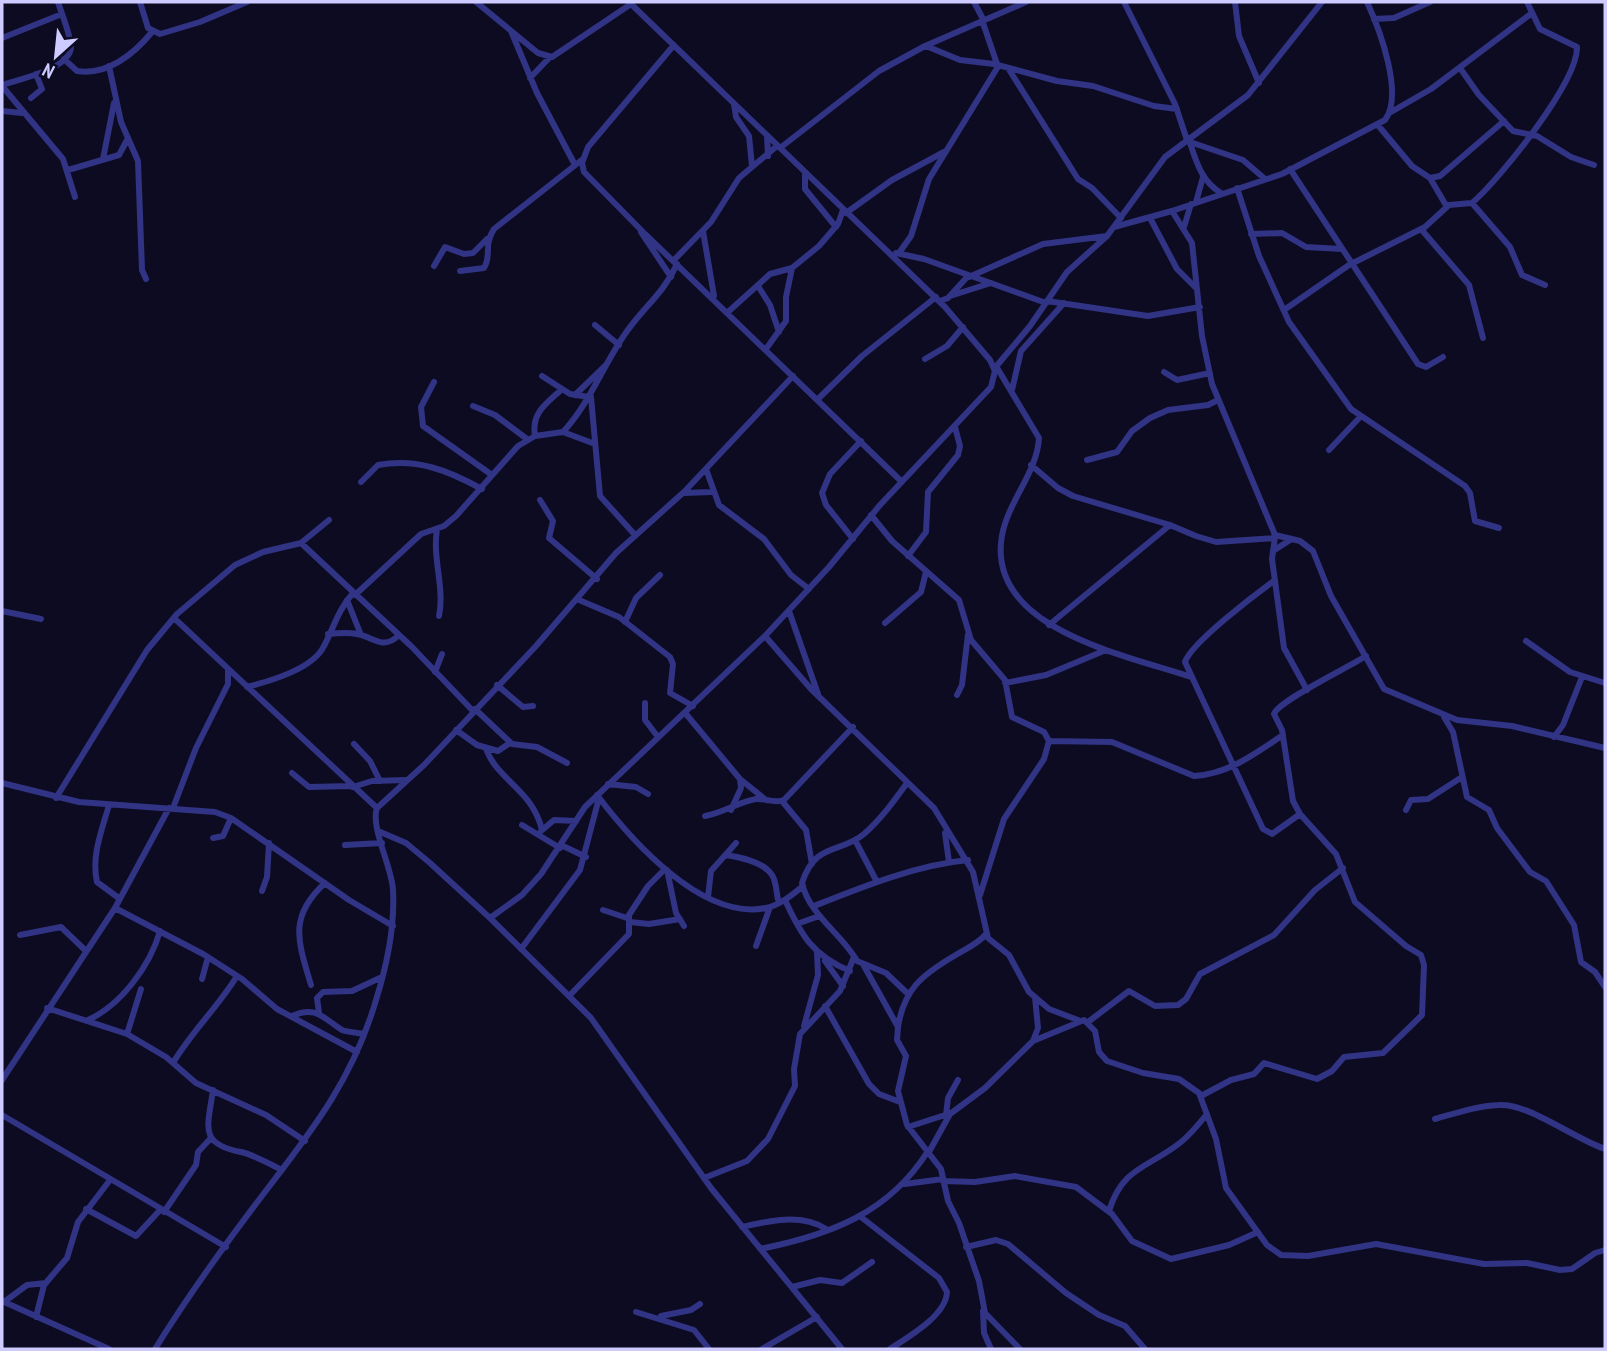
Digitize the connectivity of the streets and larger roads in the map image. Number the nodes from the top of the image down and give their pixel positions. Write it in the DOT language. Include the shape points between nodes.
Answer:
graph roads {
  1 [pos="58,2"];
  2 [pos="140,2"];
  3 [pos="224,2"];
  4 [pos="247,2"];
  5 [pos="476,2"];
  6 [pos="974,2"];
  7 [pos="1026,2"];
  8 [pos="1125,2"];
  9 [pos="1235,2"];
  10 [pos="1322,2"];
  11 [pos="1367,2"];
  12 [pos="1430,2"];
  13 [pos="1527,2"];
  14 [pos="630,3"];
  15 [pos="227,12"];
  16 [pos="1532,13"];
  17 [pos="62,14"];
  18 [pos="1374,19"];
  19 [pos="982,20"];
  20 [pos="510,29"];
  21 [pos="152,32"];
  22 [pos="2,38"];
  23 [pos="674,45"];
  24 [pos="925,46"];
  25 [pos="550,57"];
  26 [pos="64,59"];
  27 [pos="998,65"];
  28 [pos="109,66"];
  29 [pos="1008,68"];
  30 [pos="1460,68"];
  31 [pos="36,74"];
  32 [pos="530,78"];
  33 [pos="1259,83"];
  34 [pos="2,85"];
  35 [pos="31,98"];
  36 [pos="1394,98"];
  37 [pos="115,101"];
  38 [pos="734,104"];
  39 [pos="1405,105"];
  40 [pos="1177,109"];
  41 [pos="2,111"];
  42 [pos="1391,112"];
  43 [pos="23,113"];
  44 [pos="1504,121"];
  45 [pos="1377,124"];
  46 [pos="1533,135"];
  47 [pos="767,136"];
  48 [pos="128,139"];
  49 [pos="1188,140"];
  50 [pos="779,147"];
  51 [pos="944,152"];
  52 [pos="768,156"];
  53 [pos="103,159"];
  54 [pos="583,159"];
  55 [pos="575,165"];
  56 [pos="1594,165"];
  57 [pos="752,166"];
  58 [pos="1290,169"];
  59 [pos="68,170"];
  60 [pos="805,172"];
  61 [pos="1203,177"];
  62 [pos="1430,178"];
  63 [pos="1265,179"];
  64 [pos="1209,184"];
  65 [pos="1237,188"];
  66 [pos="1221,193"];
  67 [pos="1212,196"];
  68 [pos="75,197"];
  69 [pos="1194,203"];
  70 [pos="1472,203"];
  71 [pos="1447,206"];
  72 [pos="844,211"];
  73 [pos="1172,211"];
  74 [pos="1121,218"];
  75 [pos="1150,218"];
  76 [pos="836,227"];
  77 [pos="1114,227"];
  78 [pos="1184,227"];
  79 [pos="1421,229"];
  80 [pos="640,230"];
  81 [pos="703,231"];
  82 [pos="1251,234"];
  83 [pos="1107,236"];
  84 [pos="489,238"];
  85 [pos="1342,249"];
  86 [pos="889,251"];
  87 [pos="899,253"];
  88 [pos="676,262"];
  89 [pos="1352,264"];
  90 [pos="434,266"];
  91 [pos="792,268"];
  92 [pos="460,271"];
  93 [pos="968,276"];
  94 [pos="671,277"];
  95 [pos="146,279"];
  96 [pos="991,283"];
  97 [pos="1545,285"];
  98 [pos="758,286"];
  99 [pos="1198,290"];
  100 [pos="950,296"];
  101 [pos="714,298"];
  102 [pos="938,299"];
  103 [pos="1046,302"];
  104 [pos="1064,303"];
  105 [pos="1200,307"];
  106 [pos="1284,310"];
  107 [pos="728,312"];
  108 [pos="595,325"];
  109 [pos="963,327"];
  110 [pos="779,332"];
  111 [pos="1483,338"];
  112 [pos="619,345"];
  113 [pos="766,349"];
  114 [pos="1443,357"];
  115 [pos="925,359"];
  116 [pos="607,365"];
  117 [pos="995,368"];
  118 [pos="1164,372"];
  119 [pos="1210,373"];
  120 [pos="542,376"];
  121 [pos="793,376"];
  122 [pos="434,382"];
  123 [pos="561,390"];
  124 [pos="1012,390"];
  125 [pos="575,395"];
  126 [pos="590,396"];
  127 [pos="818,399"];
  128 [pos="1218,400"];
  129 [pos="473,406"];
  130 [pos="1361,416"];
  131 [pos="955,427"];
  132 [pos="563,432"];
  133 [pos="535,436"];
  134 [pos="527,439"];
  135 [pos="861,441"];
  136 [pos="595,444"];
  137 [pos="1329,450"];
  138 [pos="1087,460"];
  139 [pos="1031,465"];
  140 [pos="706,469"];
  141 [pos="492,475"];
  142 [pos="901,481"];
  143 [pos="362,482"];
  144 [pos="482,489"];
  145 [pos="712,492"];
  146 [pos="682,494"];
  147 [pos="540,500"];
  148 [pos="872,515"];
  149 [pos="329,520"];
  150 [pos="1170,525"];
  151 [pos="1499,528"];
  152 [pos="437,529"];
  153 [pos="635,535"];
  154 [pos="1275,536"];
  155 [pos="853,539"];
  156 [pos="1290,540"];
  157 [pos="302,543"];
  158 [pos="1272,551"];
  159 [pos="908,556"];
  160 [pos="926,572"];
  161 [pos="660,575"];
  162 [pos="597,579"];
  163 [pos="1275,579"];
  164 [pos="809,589"];
  165 [pos="354,594"];
  166 [pos="347,600"];
  167 [pos="579,600"];
  168 [pos="2,611"];
  169 [pos="789,611"];
  170 [pos="439,616"];
  171 [pos="174,618"];
  172 [pos="41,619"];
  173 [pos="625,622"];
  174 [pos="885,623"];
  175 [pos="1049,625"];
  176 [pos="968,632"];
  177 [pos="328,634"];
  178 [pos="361,635"];
  179 [pos="399,635"];
  180 [pos="765,636"];
  181 [pos="1526,641"];
  182 [pos="1106,650"];
  183 [pos="442,654"];
  184 [pos="1366,656"];
  185 [pos="228,671"];
  186 [pos="435,672"];
  187 [pos="1191,677"];
  188 [pos="1582,677"];
  189 [pos="1006,683"];
  190 [pos="1605,683"];
  191 [pos="497,685"];
  192 [pos="247,687"];
  193 [pos="1307,690"];
  194 [pos="819,695"];
  195 [pos="957,695"];
  196 [pos="645,704"];
  197 [pos="533,706"];
  198 [pos="693,706"];
  199 [pos="474,710"];
  200 [pos="685,714"];
  201 [pos="1443,716"];
  202 [pos="853,727"];
  203 [pos="456,730"];
  204 [pos="1283,734"];
  205 [pos="658,737"];
  206 [pos="1554,737"];
  207 [pos="1049,741"];
  208 [pos="510,743"];
  209 [pos="354,744"];
  210 [pos="1605,748"];
  211 [pos="486,749"];
  212 [pos="567,763"];
  213 [pos="1234,765"];
  214 [pos="292,773"];
  215 [pos="1462,777"];
  216 [pos="740,779"];
  217 [pos="407,780"];
  218 [pos="380,781"];
  219 [pos="2,783"];
  220 [pos="907,783"];
  221 [pos="608,784"];
  222 [pos="353,786"];
  223 [pos="648,794"];
  224 [pos="598,797"];
  225 [pos="56,798"];
  226 [pos="766,800"];
  227 [pos="782,801"];
  228 [pos="109,805"];
  229 [pos="171,808"];
  230 [pos="377,808"];
  231 [pos="731,810"];
  232 [pos="1406,810"];
  233 [pos="1300,814"];
  234 [pos="705,816"];
  235 [pos="231,818"];
  236 [pos="576,821"];
  237 [pos="522,825"];
  238 [pos="944,828"];
  239 [pos="378,831"];
  240 [pos="541,831"];
  241 [pos="213,838"];
  242 [pos="855,840"];
  243 [pos="382,843"];
  244 [pos="736,843"];
  245 [pos="269,844"];
  246 [pos="345,845"];
  247 [pos="561,846"];
  248 [pos="724,855"];
  249 [pos="586,857"];
  250 [pos="968,860"];
  251 [pos="948,862"];
  252 [pos="812,864"];
  253 [pos="1343,868"];
  254 [pos="666,869"];
  255 [pos="877,882"];
  256 [pos="325,883"];
  257 [pos="803,886"];
  258 [pos="261,891"];
  259 [pos="708,897"];
  260 [pos="979,897"];
  261 [pos="120,899"];
  262 [pos="782,902"];
  263 [pos="814,906"];
  264 [pos="770,907"];
  265 [pos="115,908"];
  266 [pos="603,910"];
  267 [pos="819,916"];
  268 [pos="490,918"];
  269 [pos="629,919"];
  270 [pos="680,919"];
  271 [pos="797,924"];
  272 [pos="393,926"];
  273 [pos="684,926"];
  274 [pos="160,931"];
  275 [pos="986,934"];
  276 [pos="20,935"];
  277 [pos="756,946"];
  278 [pos="522,949"];
  279 [pos="86,951"];
  280 [pos="817,951"];
  281 [pos="208,957"];
  282 [pos="854,957"];
  283 [pos="825,961"];
  284 [pos="864,966"];
  285 [pos="850,971"];
  286 [pos="237,976"];
  287 [pos="382,977"];
  288 [pos="202,979"];
  289 [pos="311,985"];
  290 [pos="843,986"];
  291 [pos="1605,987"];
  292 [pos="141,989"];
  293 [pos="907,993"];
  294 [pos="570,995"];
  295 [pos="1035,997"];
  296 [pos="825,1006"];
  297 [pos="47,1008"];
  298 [pos="319,1013"];
  299 [pos="292,1016"];
  300 [pos="88,1020"];
  301 [pos="1078,1020"];
  302 [pos="1088,1022"];
  303 [pos="898,1027"];
  304 [pos="804,1028"];
  305 [pos="127,1034"];
  306 [pos="364,1034"];
  307 [pos="1033,1041"];
  308 [pos="358,1052"];
  309 [pos="173,1063"];
  310 [pos="2,1080"];
  311 [pos="958,1080"];
  312 [pos="213,1090"];
  313 [pos="1201,1096"];
  314 [pos="900,1102"];
  315 [pos="948,1114"];
  316 [pos="1207,1114"];
  317 [pos="2,1115"];
  318 [pos="1435,1119"];
  319 [pos="908,1127"];
  320 [pos="210,1139"];
  321 [pos="305,1141"];
  322 [pos="1605,1149"];
  323 [pos="928,1151"];
  324 [pos="282,1170"];
  325 [pos="704,1178"];
  326 [pos="110,1180"];
  327 [pos="943,1180"];
  328 [pos="905,1184"];
  329 [pos="86,1209"];
  330 [pos="162,1211"];
  331 [pos="1109,1211"];
  332 [pos="861,1217"];
  333 [pos="742,1227"];
  334 [pos="826,1229"];
  335 [pos="1258,1232"];
  336 [pos="226,1247"];
  337 [pos="966,1247"];
  338 [pos="760,1250"];
  339 [pos="1605,1250"];
  340 [pos="872,1262"];
  341 [pos="46,1283"];
  342 [pos="792,1287"];
  343 [pos="3,1301"];
  344 [pos="700,1304"];
  345 [pos="982,1308"];
  346 [pos="636,1312"];
  347 [pos="36,1317"];
  348 [pos="659,1317"];
  349 [pos="817,1317"];
  350 [pos="109,1349"];
  351 [pos="155,1349"];
  352 [pos="709,1349"];
  353 [pos="762,1349"];
  354 [pos="842,1349"];
  355 [pos="890,1349"];
  356 [pos="991,1349"];
  357 [pos="1020,1349"];
  358 [pos="1145,1349"];
  1 -- 17 [label="street"];
  2 -- 21 [label="street"];
  3 -- 15 [label="street"];
  4 -- 15 [label="street"];
  5 -- 20 [label="street"];
  6 -- 19 [label="street"];
  7 -- 19 [label="street"];
  8 -- 40 [label="street"];
  9 -- 33 [label="street" via="1239,36"];
  10 -- 33 [label="street"];
  11 -- 18 [label="street"];
  12 -- 18 [label="street" via="1394,18"];
  13 -- 16 [label="street"];
  14 -- 23 [label="street"];
  14 -- 25 [label="street"];
  15 -- 21 [label="street" via="169,32"];
  16 -- 30 [label="street"];
  16 -- 46 [label="street" via="1540,29 1573,43 1577,53"];
  17 -- 22 [label="street"];
  17 -- 26 [label="street" via="71,46"];
  18 -- 36 [label="street"];
  19 -- 24 [label="street"];
  19 -- 27 [label="street"];
  20 -- 25 [label="street" via="538,53"];
  20 -- 32 [label="street"];
  21 -- 28 [label="street" via="128,57"];
  23 -- 38 [label="street"];
  23 -- 54 [label="street" via="607,121"];
  24 -- 27 [label="street" via="960,60"];
  24 -- 50 [label="street" via="879,71"];
  25 -- 32 [label="street"];
  26 -- 28 [label="street" via="81,72"];
  26 -- 31 [label="street"];
  27 -- 29 [label="street"];
  27 -- 51 [label="street"];
  28 -- 37 [label="street"];
  29 -- 40 [label="street"];
  29 -- 74 [label="street" via="1078,180"];
  30 -- 39 [label="street"];
  30 -- 44 [label="street"];
  31 -- 34 [label="street"];
  31 -- 35 [label="street" via="42,89"];
  32 -- 55 [label="street"];
  33 -- 49 [label="street" via="1236,107"];
  34 -- 43 [label="street"];
  36 -- 39 [label="street"];
  36 -- 42 [label="street"];
  37 -- 48 [label="street"];
  37 -- 53 [label="street"];
  38 -- 47 [label="street"];
  38 -- 57 [label="street" via="736,117 749,136"];
  39 -- 42 [label="street"];
  40 -- 49 [label="street"];
  41 -- 43 [label="street"];
  42 -- 45 [label="street"];
  43 -- 59 [label="street" via="64,159"];
  44 -- 46 [label="street" via="1515,132"];
  44 -- 62 [label="street" via="1440,176"];
  45 -- 58 [label="street"];
  45 -- 62 [label="street" via="1412,166"];
  46 -- 56 [label="street"];
  46 -- 70 [label="street"];
  47 -- 50 [label="street"];
  47 -- 52 [label="street"];
  48 -- 53 [label="street" via="122,153"];
  48 -- 95 [label="street" via="138,161 141,265"];
  49 -- 61 [label="street"];
  49 -- 63 [label="street" via="1243,160"];
  49 -- 74 [label="street" via="1164,157"];
  50 -- 52 [label="street"];
  50 -- 60 [label="street"];
  51 -- 72 [label="street"];
  51 -- 87 [label="street" via="925,186 911,236"];
  52 -- 57 [label="street"];
  53 -- 59 [label="street"];
  54 -- 55 [label="street"];
  54 -- 80 [label="street" via="584,172"];
  55 -- 84 [label="street" via="505,218"];
  57 -- 81 [label="street"];
  58 -- 63 [label="street"];
  58 -- 85 [label="street"];
  59 -- 68 [label="street"];
  60 -- 72 [label="street"];
  60 -- 76 [label="street" via="805,189"];
  61 -- 64 [label="street"];
  61 -- 69 [label="street"];
  62 -- 71 [label="street"];
  63 -- 65 [label="street"];
  64 -- 66 [label="street"];
  64 -- 67 [label="street"];
  65 -- 66 [label="street"];
  65 -- 82 [label="street"];
  66 -- 67 [label="street"];
  67 -- 69 [label="street"];
  69 -- 73 [label="street"];
  69 -- 78 [label="street"];
  70 -- 71 [label="street"];
  70 -- 97 [label="street" via="1510,247 1522,275"];
  71 -- 79 [label="street"];
  72 -- 76 [label="street"];
  72 -- 86 [label="street"];
  73 -- 75 [label="street"];
  73 -- 78 [label="street"];
  74 -- 77 [label="street"];
  75 -- 77 [label="street"];
  75 -- 99 [label="street" via="1177,269"];
  76 -- 91 [label="street"];
  77 -- 83 [label="street"];
  78 -- 99 [label="street" via="1192,243"];
  79 -- 89 [label="street"];
  79 -- 111 [label="street" via="1466,278"];
  80 -- 88 [label="street"];
  80 -- 94 [label="street"];
  81 -- 88 [label="street"];
  81 -- 101 [label="street"];
  82 -- 85 [label="street" via="1282,233 1306,247"];
  82 -- 106 [label="street"];
  83 -- 93 [label="street" via="1043,244"];
  83 -- 103 [label="street" via="1067,272"];
  84 -- 90 [label="street" via="473,253 445,247"];
  84 -- 92 [label="street" via="484,268"];
  85 -- 89 [label="street"];
  86 -- 87 [label="street"];
  86 -- 102 [label="street"];
  87 -- 93 [label="street"];
  88 -- 94 [label="street"];
  88 -- 101 [label="street"];
  89 -- 106 [label="street"];
  89 -- 114 [label="street" via="1418,364 1426,367"];
  91 -- 98 [label="street" via="770,274"];
  91 -- 110 [label="street" via="786,321"];
  93 -- 96 [label="street"];
  93 -- 100 [label="street"];
  94 -- 112 [label="street"];
  96 -- 100 [label="street"];
  96 -- 103 [label="street"];
  98 -- 107 [label="street"];
  98 -- 110 [label="street" via="771,305"];
  99 -- 105 [label="street"];
  100 -- 102 [label="street"];
  101 -- 107 [label="street"];
  102 -- 109 [label="street"];
  102 -- 127 [label="street" via="862,356"];
  103 -- 104 [label="street"];
  103 -- 117 [label="street"];
  104 -- 105 [label="street" via="1148,316"];
  104 -- 124 [label="street" via="1021,352"];
  105 -- 119 [label="street"];
  106 -- 130 [label="street" via="1312,357 1350,409"];
  107 -- 113 [label="street"];
  108 -- 112 [label="street"];
  109 -- 115 [label="street" via="947,346"];
  109 -- 117 [label="street"];
  110 -- 113 [label="street"];
  112 -- 116 [label="street"];
  113 -- 121 [label="street"];
  116 -- 125 [label="street"];
  116 -- 126 [label="street"];
  117 -- 124 [label="street"];
  117 -- 131 [label="street" via="991,387"];
  118 -- 119 [label="street" via="1177,380"];
  119 -- 128 [label="street"];
  120 -- 123 [label="street"];
  121 -- 127 [label="street"];
  121 -- 140 [label="street"];
  122 -- 141 [label="street" via="421,407 423,426"];
  123 -- 125 [label="street"];
  123 -- 133 [label="street" via="539,410"];
  124 -- 139 [label="street" via="1038,432"];
  125 -- 126 [label="street"];
  126 -- 132 [label="street"];
  126 -- 136 [label="street"];
  127 -- 135 [label="street"];
  128 -- 138 [label="street" via="1150,418 1132,431 1117,452"];
  128 -- 154 [label="street"];
  129 -- 134 [label="street" via="495,415"];
  130 -- 137 [label="street"];
  130 -- 151 [label="street" via="1465,486 1475,521"];
  131 -- 142 [label="street"];
  131 -- 159 [label="street" via="958,455 928,492 926,532"];
  132 -- 133 [label="street"];
  132 -- 136 [label="street"];
  133 -- 134 [label="street"];
  134 -- 141 [label="street"];
  135 -- 142 [label="street"];
  135 -- 155 [label="street" via="830,474 822,493"];
  136 -- 153 [label="street" via="600,496"];
  139 -- 150 [label="street" via="1073,496"];
  139 -- 175 [label="street" via="1011,507 1002,555 1012,586"];
  140 -- 145 [label="street"];
  140 -- 146 [label="street"];
  141 -- 144 [label="street"];
  142 -- 148 [label="street"];
  143 -- 144 [label="street" via="378,465 414,462 435,466"];
  144 -- 152 [label="street"];
  145 -- 146 [label="street"];
  145 -- 164 [label="street" via="725,511 750,526 791,575"];
  146 -- 153 [label="street"];
  147 -- 162 [label="street" via="553,521 549,538"];
  148 -- 155 [label="street"];
  148 -- 159 [label="street"];
  149 -- 157 [label="street"];
  150 -- 154 [label="street" via="1216,542"];
  150 -- 175 [label="street"];
  152 -- 165 [label="street" via="413,540"];
  152 -- 170 [label="street"];
  153 -- 162 [label="street"];
  154 -- 156 [label="street"];
  154 -- 158 [label="street"];
  155 -- 164 [label="street"];
  156 -- 158 [label="street"];
  156 -- 184 [label="street" via="1313,551 1331,596"];
  157 -- 165 [label="street"];
  157 -- 171 [label="street" via="263,552 235,565"];
  158 -- 163 [label="street"];
  159 -- 160 [label="street"];
  160 -- 174 [label="street" via="921,592"];
  160 -- 176 [label="street" via="959,600"];
  161 -- 173 [label="street" via="636,598"];
  162 -- 167 [label="street"];
  163 -- 187 [label="street" via="1191,652 1185,662"];
  163 -- 193 [label="street" via="1285,653"];
  164 -- 169 [label="street"];
  165 -- 166 [label="street"];
  165 -- 179 [label="street"];
  166 -- 177 [label="street"];
  166 -- 178 [label="street"];
  167 -- 173 [label="street"];
  167 -- 191 [label="street"];
  168 -- 172 [label="street"];
  169 -- 180 [label="street"];
  169 -- 194 [label="street"];
  171 -- 185 [label="street"];
  171 -- 225 [label="street" via="147,650"];
  173 -- 198 [label="street" via="670,657 670,693"];
  175 -- 182 [label="street"];
  176 -- 189 [label="street"];
  176 -- 195 [label="street"];
  177 -- 178 [label="street"];
  177 -- 192 [label="street" via="324,648 312,660"];
  178 -- 179 [label="street" via="390,643"];
  179 -- 186 [label="street"];
  180 -- 194 [label="street"];
  180 -- 198 [label="street"];
  181 -- 188 [label="street"];
  182 -- 187 [label="street"];
  182 -- 189 [label="street" via="1046,675"];
  183 -- 186 [label="street"];
  184 -- 193 [label="street"];
  184 -- 201 [label="street" via="1384,689"];
  185 -- 192 [label="street"];
  185 -- 229 [label="street" via="228,684"];
  186 -- 199 [label="street"];
  187 -- 213 [label="street"];
  188 -- 190 [label="street"];
  188 -- 206 [label="street"];
  189 -- 207 [label="street" via="1012,717 1044,732"];
  191 -- 197 [label="street" via="523,706"];
  191 -- 199 [label="street"];
  192 -- 222 [label="street"];
  193 -- 204 [label="street" via="1276,709"];
  194 -- 202 [label="street"];
  196 -- 205 [label="street" via="645,720"];
  198 -- 200 [label="street"];
  199 -- 203 [label="street"];
  199 -- 208 [label="street"];
  200 -- 205 [label="street"];
  200 -- 216 [label="street"];
  201 -- 206 [label="street"];
  201 -- 215 [label="street" via="1454,732"];
  202 -- 220 [label="street"];
  202 -- 227 [label="street"];
  203 -- 211 [label="street"];
  203 -- 217 [label="street"];
  204 -- 213 [label="street"];
  204 -- 233 [label="street" via="1293,801"];
  205 -- 221 [label="street"];
  206 -- 210 [label="street"];
  207 -- 213 [label="street" via="1112,742 1194,776"];
  207 -- 260 [label="street" via="1044,759 999,830"];
  208 -- 211 [label="street" via="498,751"];
  208 -- 212 [label="street" via="537,747"];
  209 -- 218 [label="street"];
  211 -- 240 [label="street" via="495,767 529,801"];
  213 -- 233 [label="street" via="1251,810 1267,833"];
  214 -- 222 [label="street" via="309,787"];
  215 -- 232 [label="street" via="1428,799 1411,800"];
  215 -- 291 [label="street" via="1467,797 1489,810 1530,872 1541,875 1550,887 1574,925 1581,962"];
  216 -- 226 [label="street"];
  216 -- 231 [label="street"];
  217 -- 218 [label="street"];
  217 -- 230 [label="street"];
  218 -- 222 [label="street"];
  219 -- 225 [label="street"];
  220 -- 238 [label="street" via="934,808"];
  220 -- 242 [label="street" via="878,821"];
  221 -- 223 [label="street" via="636,787"];
  221 -- 224 [label="street"];
  222 -- 230 [label="street"];
  224 -- 236 [label="street"];
  224 -- 249 [label="street"];
  224 -- 254 [label="street"];
  225 -- 228 [label="street"];
  226 -- 227 [label="street"];
  226 -- 231 [label="street" via="749,801"];
  227 -- 252 [label="street" via="806,830"];
  228 -- 229 [label="street"];
  228 -- 261 [label="street" via="95,872 97,882"];
  229 -- 235 [label="street" via="215,811"];
  229 -- 261 [label="street"];
  230 -- 239 [label="street"];
  231 -- 234 [label="street"];
  233 -- 253 [label="street" via="1332,848"];
  235 -- 241 [label="street" via="223,836"];
  235 -- 245 [label="street"];
  236 -- 240 [label="street" via="554,820"];
  236 -- 247 [label="street"];
  237 -- 240 [label="street"];
  238 -- 250 [label="street"];
  238 -- 251 [label="street"];
  239 -- 243 [label="street"];
  239 -- 268 [label="street" via="405,843"];
  240 -- 247 [label="street"];
  242 -- 252 [label="street" via="830,848"];
  242 -- 255 [label="street"];
  243 -- 246 [label="street"];
  243 -- 272 [label="street" via="393,888"];
  244 -- 248 [label="street"];
  245 -- 256 [label="street"];
  245 -- 258 [label="street" via="267,877"];
  247 -- 249 [label="street"];
  247 -- 268 [label="street" via="522,895"];
  248 -- 259 [label="street" via="711,871"];
  248 -- 262 [label="street" via="748,859 767,870"];
  249 -- 278 [label="street" via="562,899"];
  250 -- 251 [label="street"];
  250 -- 260 [label="street"];
  251 -- 255 [label="street"];
  252 -- 257 [label="street"];
  253 -- 302 [label="street" via="1315,890 1274,935 1200,974 1183,1002 1155,1006 1129,991"];
  253 -- 313 [label="street" via="1355,902 1421,955 1421,1017 1383,1053 1344,1057 1317,1079 1264,1063 1254,1074"];
  254 -- 259 [label="street"];
  254 -- 269 [label="street" via="655,877"];
  254 -- 270 [label="street"];
  255 -- 263 [label="street"];
  256 -- 272 [label="street"];
  256 -- 289 [label="street" via="303,906 299,923 300,947"];
  257 -- 262 [label="street"];
  257 -- 263 [label="street"];
  259 -- 264 [label="street" via="747,909"];
  260 -- 275 [label="street"];
  261 -- 265 [label="street"];
  262 -- 264 [label="street"];
  262 -- 271 [label="street"];
  263 -- 267 [label="street"];
  264 -- 277 [label="street"];
  265 -- 274 [label="street"];
  265 -- 279 [label="street"];
  266 -- 269 [label="street"];
  267 -- 271 [label="street"];
  267 -- 282 [label="street" via="852,949"];
  268 -- 278 [label="street"];
  269 -- 270 [label="street" via="649,924"];
  269 -- 294 [label="street" via="629,934"];
  270 -- 273 [label="street"];
  271 -- 280 [label="street"];
  272 -- 287 [label="street"];
  274 -- 281 [label="street"];
  274 -- 300 [label="street" via="144,967 103,1013"];
  275 -- 293 [label="street"];
  275 -- 295 [label="street" via="1009,956"];
  276 -- 279 [label="street" via="61,927"];
  278 -- 294 [label="street"];
  279 -- 297 [label="street"];
  280 -- 283 [label="street"];
  280 -- 304 [label="street" via="818,975"];
  281 -- 286 [label="street"];
  281 -- 288 [label="street"];
  282 -- 284 [label="street"];
  282 -- 285 [label="street"];
  283 -- 285 [label="street"];
  283 -- 290 [label="street"];
  284 -- 293 [label="street" via="886,973"];
  284 -- 303 [label="street"];
  285 -- 290 [label="street"];
  286 -- 299 [label="street"];
  286 -- 309 [label="street" via="188,1036"];
  287 -- 298 [label="street" via="352,991 323,992 317,998"];
  287 -- 306 [label="street"];
  290 -- 296 [label="street"];
  292 -- 305 [label="street"];
  293 -- 303 [label="street"];
  294 -- 325 [label="street"];
  295 -- 301 [label="street" via="1049,1009"];
  295 -- 307 [label="street" via="1038,1028"];
  296 -- 304 [label="street"];
  296 -- 314 [label="street" via="869,1084 878,1094"];
  297 -- 300 [label="street"];
  297 -- 310 [label="street"];
  298 -- 299 [label="street" via="304,1011"];
  298 -- 306 [label="street" via="343,1030"];
  299 -- 308 [label="street"];
  300 -- 305 [label="street"];
  301 -- 302 [label="street"];
  301 -- 307 [label="street"];
  302 -- 313 [label="street" via="1103,1058 1133,1070 1179,1079"];
  303 -- 314 [label="street" via="897,1040 906,1056 898,1085"];
  304 -- 325 [label="street" via="795,1057 793,1091 768,1139 747,1161"];
  305 -- 309 [label="street"];
  306 -- 308 [label="street"];
  307 -- 315 [label="street" via="985,1088"];
  308 -- 321 [label="street" via="337,1095"];
  309 -- 312 [label="street" via="196,1083"];
  311 -- 315 [label="street" via="948,1098"];
  312 -- 320 [label="street"];
  312 -- 321 [label="street" via="266,1115"];
  313 -- 316 [label="street"];
  314 -- 319 [label="street"];
  315 -- 319 [label="street"];
  315 -- 323 [label="street"];
  316 -- 331 [label="street" via="1181,1142 1129,1175 1115,1191"];
  316 -- 335 [label="street" via="1226,1188"];
  317 -- 326 [label="street"];
  318 -- 322 [label="street" via="1473,1108 1514,1106"];
  319 -- 323 [label="street"];
  320 -- 324 [label="street" via="225,1150"];
  320 -- 330 [label="street"];
  321 -- 324 [label="street"];
  323 -- 327 [label="street"];
  323 -- 328 [label="street"];
  324 -- 336 [label="street"];
  325 -- 333 [label="street"];
  326 -- 329 [label="street"];
  326 -- 330 [label="street"];
  327 -- 328 [label="street"];
  327 -- 331 [label="street" via="1023,1177 1076,1187"];
  327 -- 337 [label="street"];
  328 -- 332 [label="street"];
  329 -- 330 [label="street" via="136,1236"];
  329 -- 341 [label="street" via="63,1266"];
  330 -- 336 [label="street"];
  331 -- 335 [label="street" via="1132,1241 1171,1259 1228,1245"];
  332 -- 334 [label="street"];
  332 -- 355 [label="street" via="939,1278 947,1292 944,1304 931,1318"];
  333 -- 334 [label="street" via="796,1220"];
  333 -- 338 [label="street"];
  334 -- 338 [label="street" via="808,1239"];
  335 -- 339 [label="street" via="1283,1256 1376,1244 1484,1264 1527,1263 1560,1270 1572,1269"];
  336 -- 351 [label="street"];
  337 -- 345 [label="street" via="979,1281"];
  337 -- 358 [label="street" via="996,1241 1008,1244 1066,1293 1099,1315 1125,1325"];
  338 -- 342 [label="street"];
  340 -- 342 [label="street" via="842,1283 820,1280"];
  341 -- 343 [label="street" via="27,1285"];
  341 -- 347 [label="street"];
  342 -- 349 [label="street"];
  343 -- 347 [label="street"];
  344 -- 348 [label="street"];
  345 -- 356 [label="street"];
  345 -- 357 [label="street"];
  346 -- 348 [label="street"];
  347 -- 350 [label="street"];
  348 -- 352 [label="street" via="694,1330"];
  349 -- 353 [label="street"];
  349 -- 354 [label="street"];
}
